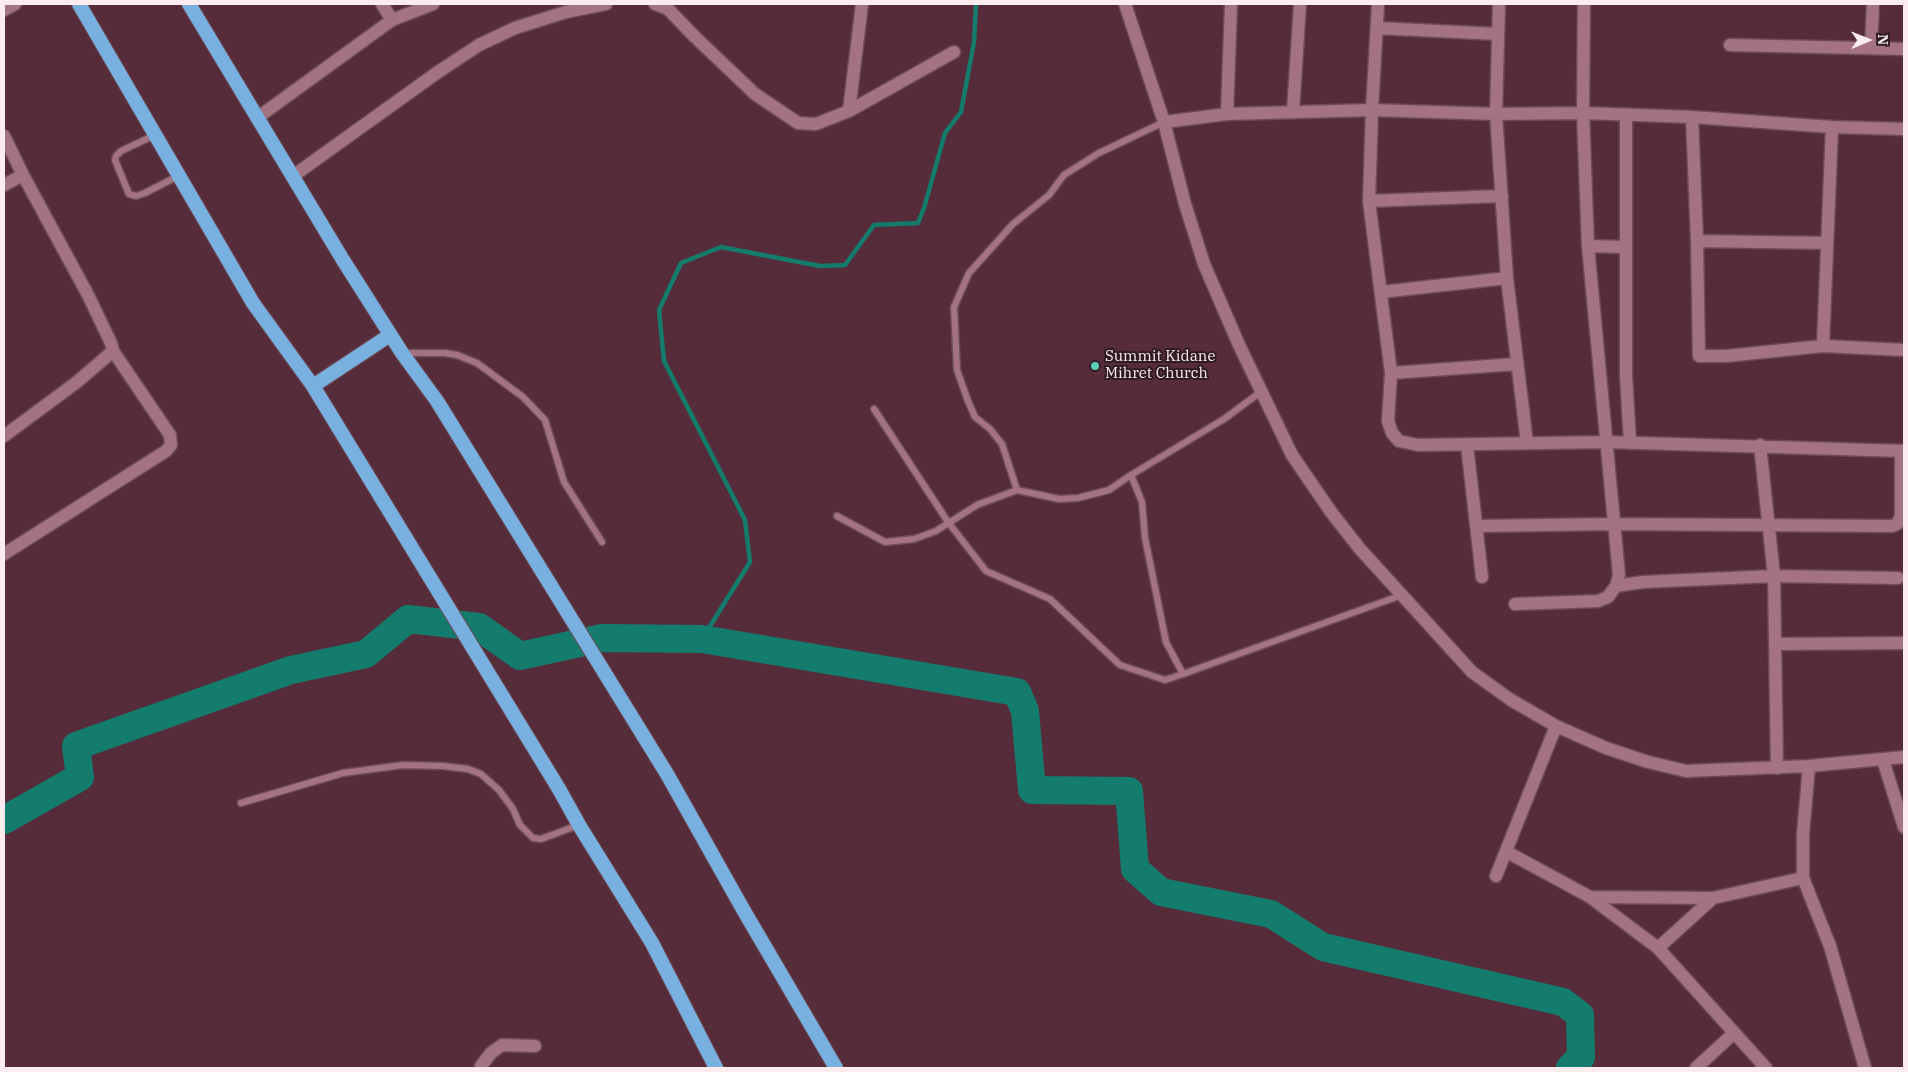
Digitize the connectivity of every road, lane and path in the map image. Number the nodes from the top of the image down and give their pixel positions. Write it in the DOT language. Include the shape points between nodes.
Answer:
graph roads {
  1 [pos="15,4"];
  2 [pos="79,4"];
  3 [pos="189,4"];
  4 [pos="382,4"];
  5 [pos="433,4"];
  6 [pos="606,4"];
  7 [pos="655,4"];
  8 [pos="862,4"];
  9 [pos="1125,4"];
  10 [pos="1231,4"];
  11 [pos="1300,4"];
  12 [pos="1378,4"];
  13 [pos="1499,4"];
  14 [pos="1584,4"];
  15 [pos="1873,4"];
  16 [pos="4,10"];
  17 [pos="392,20"];
  18 [pos="1377,28"];
  19 [pos="1498,34"];
  20 [pos="1730,45"];
  21 [pos="1871,48"];
  22 [pos="1904,49"];
  23 [pos="954,52"];
  24 [pos="1372,110"];
  25 [pos="849,111"];
  26 [pos="1293,112"];
  27 [pos="1583,113"];
  28 [pos="1227,114"];
  29 [pos="1496,114"];
  30 [pos="1626,115"];
  31 [pos="1692,117"];
  32 [pos="257,118"];
  33 [pos="1164,122"];
  34 [pos="1832,127"];
  35 [pos="1904,128"];
  36 [pos="156,134"];
  37 [pos="4,136"];
  38 [pos="23,175"];
  39 [pos="180,175"];
  40 [pos="293,176"];
  41 [pos="4,185"];
  42 [pos="1502,196"];
  43 [pos="1369,201"];
  44 [pos="1697,241"];
  45 [pos="1827,243"];
  46 [pos="1588,246"];
  47 [pos="1625,247"];
  48 [pos="1507,278"];
  49 [pos="1381,292"];
  50 [pos="390,335"];
  51 [pos="1823,346"];
  52 [pos="1904,350"];
  53 [pos="113,351"];
  54 [pos="402,353"];
  55 [pos="1517,364"];
  56 [pos="1391,373"];
  57 [pos="313,386"];
  58 [pos="1262,391"];
  59 [pos="874,409"];
  60 [pos="4,436"];
  61 [pos="1607,442"];
  62 [pos="1630,442"];
  63 [pos="1527,443"];
  64 [pos="1467,445"];
  65 [pos="1760,446"];
  66 [pos="1903,451"];
  67 [pos="1131,475"];
  68 [pos="1017,490"];
  69 [pos="837,516"];
  70 [pos="948,522"];
  71 [pos="1613,524"];
  72 [pos="1768,525"];
  73 [pos="1476,526"];
  74 [pos="602,542"];
  75 [pos="4,554"];
  76 [pos="1774,576"];
  77 [pos="1482,577"];
  78 [pos="1898,578"];
  79 [pos="1616,586"];
  80 [pos="1402,595"];
  81 [pos="1515,604"];
  82 [pos="1904,643"];
  83 [pos="1775,644"];
  84 [pos="1182,674"];
  85 [pos="1556,726"];
  86 [pos="1904,757"];
  87 [pos="1883,760"];
  88 [pos="1808,766"];
  89 [pos="1776,768"];
  90 [pos="240,803"];
  91 [pos="579,826"];
  92 [pos="1904,828"];
  93 [pos="1507,852"];
  94 [pos="1496,876"];
  95 [pos="1803,878"];
  96 [pos="1590,897"];
  97 [pos="1713,898"];
  98 [pos="1658,948"];
  99 [pos="1734,1033"];
  100 [pos="535,1046"];
  101 [pos="482,1068"];
  102 [pos="716,1068"];
  103 [pos="836,1068"];
  104 [pos="1696,1068"];
  105 [pos="1766,1068"];
  106 [pos="1865,1068"];
  1 -- 16 [label="street"];
  2 -- 36 [label="highway"];
  3 -- 32 [label="highway"];
  4 -- 17 [label="street"];
  5 -- 17 [label="street"];
  6 -- 40 [label="street" via="515,28 479,45"];
  7 -- 25 [label="street" via="668,9 755,94 798,122 816,124"];
  8 -- 25 [label="street"];
  9 -- 33 [label="street"];
  10 -- 28 [label="street"];
  11 -- 26 [label="street"];
  12 -- 18 [label="street"];
  13 -- 19 [label="street"];
  14 -- 27 [label="street"];
  15 -- 21 [label="street"];
  17 -- 32 [label="street"];
  18 -- 19 [label="street"];
  18 -- 24 [label="street"];
  19 -- 29 [label="street"];
  20 -- 21 [label="street"];
  21 -- 22 [label="street"];
  23 -- 25 [label="street"];
  24 -- 26 [label="street"];
  24 -- 29 [label="street"];
  24 -- 43 [label="street"];
  26 -- 28 [label="street"];
  27 -- 29 [label="street"];
  27 -- 30 [label="street"];
  27 -- 46 [label="street"];
  28 -- 33 [label="street"];
  29 -- 42 [label="street"];
  30 -- 31 [label="street"];
  30 -- 47 [label="street"];
  31 -- 34 [label="street"];
  31 -- 44 [label="street"];
  32 -- 40 [label="highway"];
  33 -- 58 [label="street" via="1204,264 1238,345"];
  33 -- 68 [label="lane" via="1099,153 1064,175 1050,195 1013,224 969,273 954,307 957,370 975,417 990,428 1002,444"];
  34 -- 35 [label="street"];
  34 -- 45 [label="street"];
  36 -- 39 [label="highway"];
  36 -- 39 [label="lane" via="121,151 114,160 129,194 145,193"];
  37 -- 38 [label="street"];
  38 -- 41 [label="street"];
  38 -- 53 [label="street" via="88,295"];
  39 -- 57 [label="highway" via="253,303"];
  40 -- 50 [label="highway"];
  42 -- 43 [label="street"];
  42 -- 48 [label="street"];
  43 -- 49 [label="street"];
  44 -- 45 [label="street"];
  44 -- 51 [label="street" via="1699,356"];
  45 -- 51 [label="street"];
  46 -- 47 [label="street"];
  46 -- 61 [label="street"];
  47 -- 62 [label="street"];
  48 -- 49 [label="street"];
  48 -- 55 [label="street"];
  49 -- 56 [label="street"];
  50 -- 54 [label="highway"];
  50 -- 57 [label="highway"];
  51 -- 52 [label="street"];
  53 -- 60 [label="street"];
  53 -- 75 [label="street" via="170,436 171,445"];
  54 -- 74 [label="lane" via="457,355 477,363 523,397 545,420 564,482"];
  54 -- 103 [label="highway" via="437,401 667,774"];
  55 -- 56 [label="street"];
  55 -- 63 [label="street"];
  56 -- 64 [label="street" via="1388,421 1399,441 1418,446"];
  57 -- 91 [label="highway"];
  58 -- 67 [label="lane" via="1224,419"];
  58 -- 80 [label="street" via="1292,455 1331,512"];
  59 -- 70 [label="lane"];
  61 -- 62 [label="street"];
  61 -- 63 [label="street"];
  61 -- 71 [label="street"];
  62 -- 65 [label="street"];
  63 -- 64 [label="street"];
  64 -- 73 [label="street"];
  65 -- 66 [label="street"];
  65 -- 72 [label="street"];
  66 -- 72 [label="street" via="1901,517 1897,524"];
  67 -- 68 [label="lane" via="1109,490 1078,498 1059,499"];
  67 -- 84 [label="lane" via="1142,502 1145,538 1166,642"];
  68 -- 70 [label="lane" via="977,505"];
  69 -- 70 [label="lane" via="885,542 914,539 936,531"];
  70 -- 84 [label="lane" via="986,571 1050,599 1120,665 1165,680"];
  71 -- 72 [label="street"];
  71 -- 73 [label="street"];
  71 -- 79 [label="street" via="1619,575"];
  72 -- 76 [label="street"];
  73 -- 77 [label="street"];
  76 -- 78 [label="street"];
  76 -- 79 [label="street"];
  76 -- 83 [label="street"];
  79 -- 81 [label="street" via="1608,597 1598,601"];
  80 -- 84 [label="lane"];
  80 -- 85 [label="street" via="1472,672"];
  82 -- 83 [label="street"];
  83 -- 89 [label="street"];
  85 -- 89 [label="street" via="1606,748 1686,771"];
  85 -- 93 [label="street"];
  86 -- 87 [label="street"];
  87 -- 88 [label="street"];
  87 -- 92 [label="street"];
  88 -- 89 [label="street"];
  88 -- 95 [label="street"];
  90 -- 91 [label="lane" via="343,773 403,765 442,766 481,774 499,790 520,825 533,838 541,840"];
  91 -- 102 [label="highway" via="652,943"];
  93 -- 94 [label="street"];
  93 -- 96 [label="street"];
  95 -- 97 [label="street"];
  95 -- 106 [label="street" via="1830,946"];
  96 -- 97 [label="street"];
  96 -- 98 [label="street"];
  97 -- 98 [label="street"];
  98 -- 99 [label="street"];
  99 -- 104 [label="street"];
  99 -- 105 [label="street"];
  100 -- 101 [label="street" via="502,1046 491,1053"];
}
